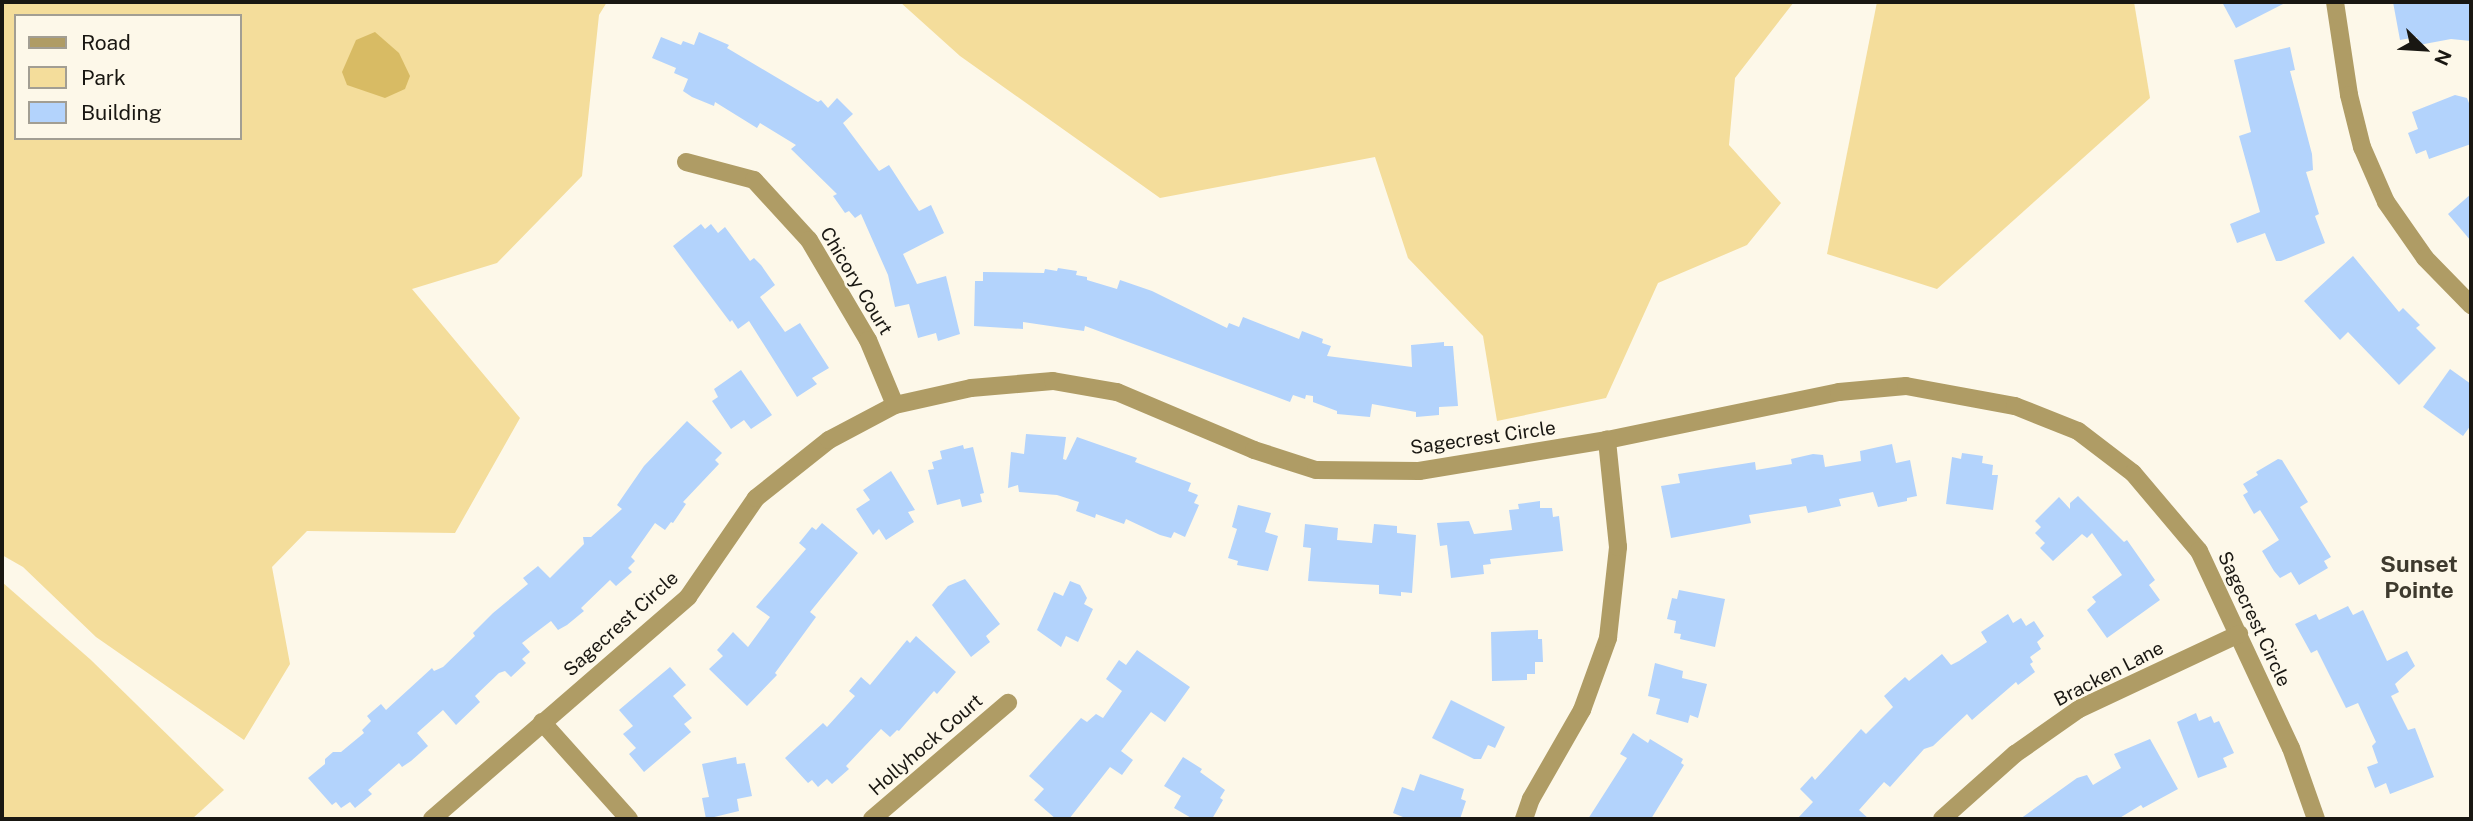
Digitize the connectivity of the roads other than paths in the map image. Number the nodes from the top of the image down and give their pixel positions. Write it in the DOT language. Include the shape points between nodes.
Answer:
graph roads {
  1 [pos="2335,2"];
  2 [pos="686,162"];
  3 [pos="2471,305"];
  4 [pos="895,405"];
  5 [pos="1607,440"];
  6 [pos="2239,634"];
  7 [pos="1008,703"];
  8 [pos="542,722"];
  9 [pos="432,819"];
  10 [pos="629,819"];
  11 [pos="872,819"];
  12 [pos="1524,819"];
  13 [pos="1942,819"];
  14 [pos="2316,819"];
  1 -- 3 [label="street" via="2362,147 2386,202 2425,258"];
  2 -- 4 [label="street, Chicory Court" via="754,180 809,240 868,340"];
  4 -- 5 [label="street, Sagecrest Circle" via="971,388 1053,381 1116,392 1254,450 1316,470 1419,471"];
  4 -- 8 [label="street, Sagecrest Circle" via="829,440 756,498 688,597"];
  5 -- 6 [label="street, Sagecrest Circle" via="1839,392 1906,386 2015,406 2078,431 2133,473 2199,551"];
  5 -- 12 [label="street" via="1618,547 1608,638 1581,710"];
  6 -- 13 [label="street, Bracken Lane" via="2079,709 2015,754"];
  6 -- 14 [label="street, Sagecrest Circle" via="2291,748"];
  7 -- 11 [label="street, Hollyhock Court"];
  8 -- 9 [label="street, Sagecrest Circle"];
  8 -- 10 [label="street"];
}
